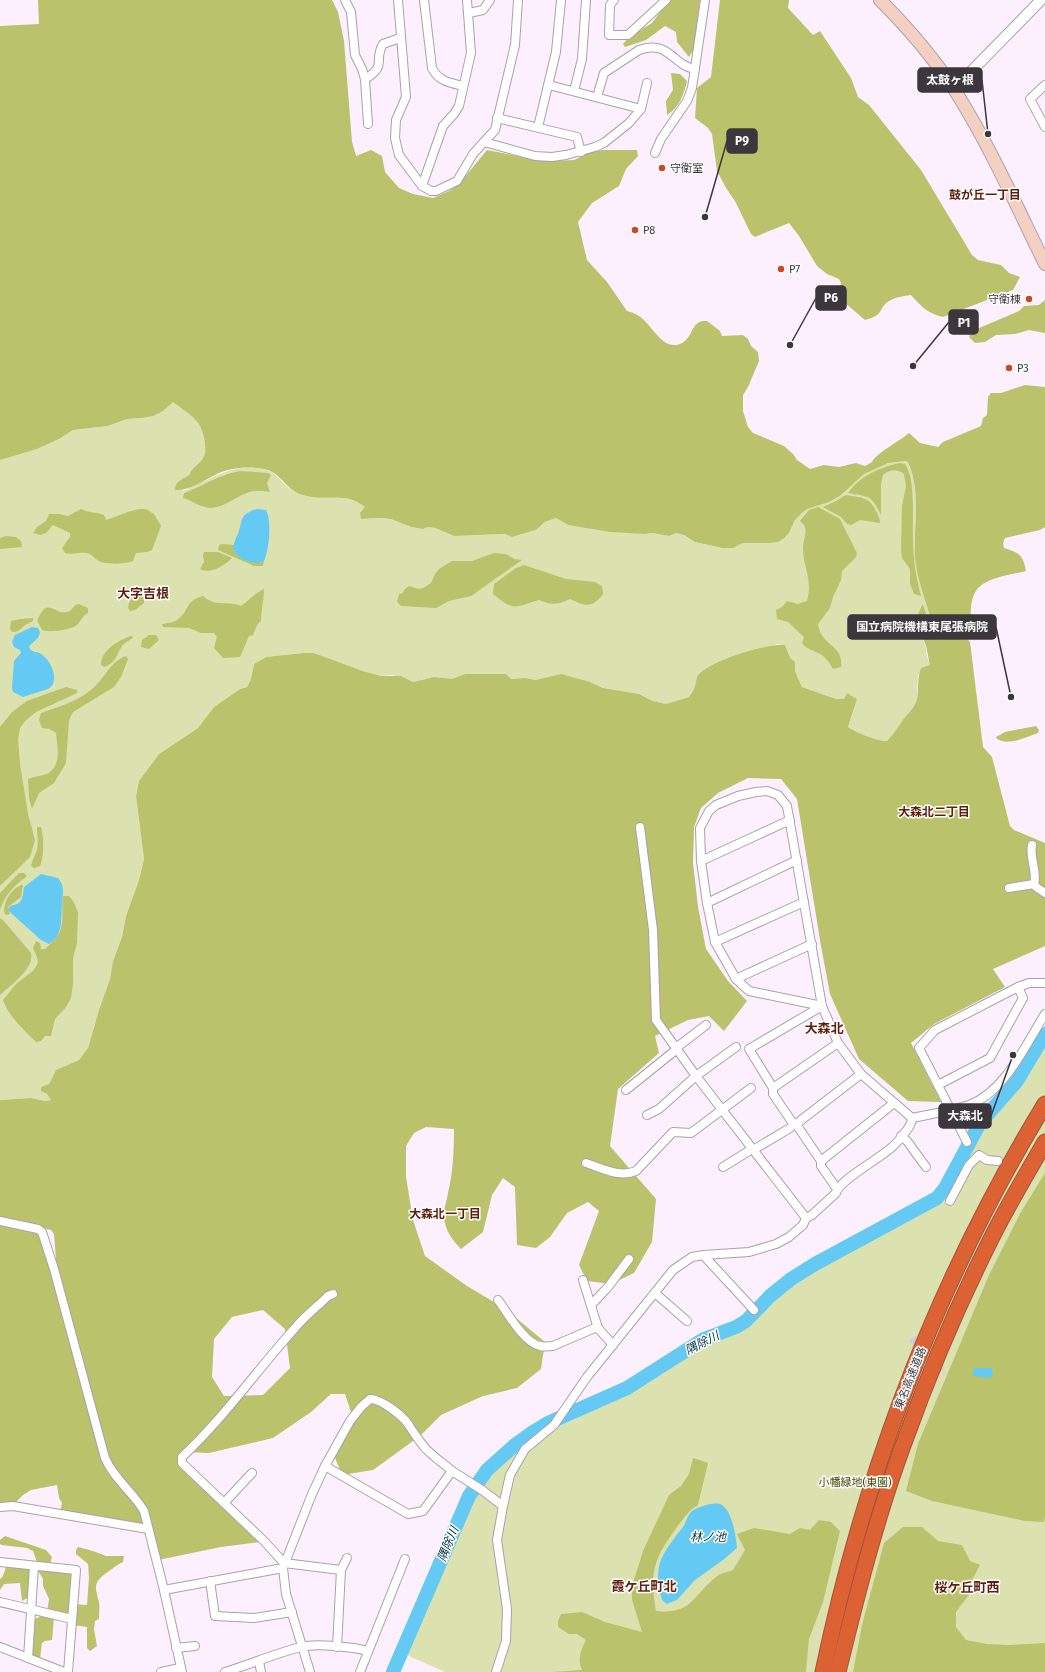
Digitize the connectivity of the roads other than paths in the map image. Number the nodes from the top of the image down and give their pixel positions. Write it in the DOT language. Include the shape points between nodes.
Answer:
graph roads {
  1 [pos="346,0"];
  2 [pos="398,0"];
  3 [pos="424,0"];
  4 [pos="468,0"];
  5 [pos="490,0"];
  6 [pos="518,0"];
  7 [pos="561,0"];
  8 [pos="586,0"];
  9 [pos="614,0"];
  10 [pos="666,0"];
  11 [pos="705,0"];
  12 [pos="880,0"];
  13 [pos="1042,0"];
  14 [pos="1045,3"];
  15 [pos="468,13"];
  16 [pos="400,38"];
  17 [pos="695,69"];
  18 [pos="365,79"];
  19 [pos="647,82"];
  20 [pos="549,85"];
  21 [pos="1045,85"];
  22 [pos="462,86"];
  23 [pos="954,89"];
  24 [pos="574,91"];
  25 [pos="597,97"];
  26 [pos="641,109"];
  27 [pos="498,118"];
  28 [pos="368,124"];
  29 [pos="538,127"];
  30 [pos="1045,127"];
  31 [pos="484,142"];
  32 [pos="581,152"];
  33 [pos="655,154"];
  34 [pos="422,186"];
  35 [pos="1045,264"];
  36 [pos="790,820"];
  37 [pos="640,827"];
  38 [pos="1032,845"];
  39 [pos="797,860"];
  40 [pos="701,861"];
  41 [pos="1034,884"];
  42 [pos="1009,888"];
  43 [pos="1045,893"];
  44 [pos="804,902"];
  45 [pos="707,903"];
  46 [pos="715,942"];
  47 [pos="812,944"];
  48 [pos="736,979"];
  49 [pos="1045,983"];
  50 [pos="1018,987"];
  51 [pos="822,1006"];
  52 [pos="1045,1014"];
  53 [pos="706,1025"];
  54 [pos="838,1043"];
  55 [pos="736,1047"];
  56 [pos="676,1049"];
  57 [pos="861,1074"];
  58 [pos="696,1076"];
  59 [pos="938,1085"];
  60 [pos="751,1088"];
  61 [pos="773,1088"];
  62 [pos="626,1090"];
  63 [pos="894,1103"];
  64 [pos="1045,1104"];
  65 [pos="722,1108"];
  66 [pos="950,1109"];
  67 [pos="647,1115"];
  68 [pos="912,1118"];
  69 [pos="793,1126"];
  70 [pos="901,1136"];
  71 [pos="967,1142"];
  72 [pos="1045,1142"];
  73 [pos="753,1149"];
  74 [pos="821,1161"];
  75 [pos="998,1161"];
  76 [pos="586,1163"];
  77 [pos="926,1167"];
  78 [pos="723,1168"];
  79 [pos="837,1189"];
  80 [pos="950,1201"];
  81 [pos="806,1218"];
  82 [pos="0,1221"];
  83 [pos="704,1255"];
  84 [pos="629,1259"];
  85 [pos="583,1280"];
  86 [pos="655,1293"];
  87 [pos="333,1294"];
  88 [pos="498,1300"];
  89 [pos="592,1304"];
  90 [pos="754,1310"];
  91 [pos="687,1321"];
  92 [pos="597,1327"];
  93 [pos="614,1345"];
  94 [pos="325,1466"];
  95 [pos="452,1471"];
  96 [pos="252,1473"];
  97 [pos="224,1503"];
  98 [pos="503,1506"];
  99 [pos="0,1507"];
  100 [pos="148,1528"];
  101 [pos="347,1558"];
  102 [pos="405,1559"];
  103 [pos="0,1562"];
  104 [pos="284,1565"];
  105 [pos="34,1566"];
  106 [pos="341,1570"];
  107 [pos="210,1581"];
  108 [pos="164,1590"];
  109 [pos="0,1602"];
  110 [pos="31,1610"];
  111 [pos="292,1612"];
  112 [pos="72,1619"];
  113 [pos="195,1646"];
  114 [pos="302,1646"];
  115 [pos="0,1647"];
  116 [pos="337,1647"];
  117 [pos="176,1648"];
  118 [pos="368,1651"];
  119 [pos="28,1658"];
  120 [pos="259,1661"];
  121 [pos="181,1670"];
  122 [pos="64,1672"];
  123 [pos="68,1672"];
  124 [pos="161,1672"];
  125 [pos="225,1672"];
  126 [pos="261,1672"];
  127 [pos="311,1672"];
  128 [pos="360,1672"];
  129 [pos="496,1672"];
  130 [pos="823,1672"];
  131 [pos="838,1672"];
  1 -- 18 [label="street" via="351,12 355,55"];
  2 -- 16 [label="street"];
  3 -- 22 [label="street" via="434,73 441,80"];
  4 -- 15 [label="street"];
  5 -- 15 [label="street" via="483,10"];
  6 -- 27 [label="street" via="515,45"];
  7 -- 20 [label="street" via="557,45"];
  8 -- 24 [label="street" via="582,58"];
  9 -- 10 [label="street" via="610,5 609,35 621,36 628,35"];
  11 -- 17 [label="street"];
  12 -- 23 [label="main road" via="913,36"];
  13 -- 14 [label="street"];
  13 -- 23 [label="street"];
  15 -- 22 [label="street" via="471,53"];
  16 -- 18 [label="street" via="383,44 378,70"];
  16 -- 34 [label="street" via="406,97 396,120 395,138 399,156"];
  17 -- 25 [label="street" via="689,68 662,49 645,48 604,73"];
  17 -- 33 [label="street" via="687,102 661,139"];
  18 -- 28 [label="street"];
  19 -- 26 [label="street"];
  20 -- 24 [label="street"];
  20 -- 29 [label="street"];
  21 -- 30 [label="street" via="1030,99"];
  22 -- 34 [label="street" via="459,106 443,126"];
  23 -- 35 [label="main road" via="980,133"];
  24 -- 25 [label="street"];
  25 -- 26 [label="street"];
  26 -- 32 [label="street" via="629,124 604,143"];
  27 -- 29 [label="street"];
  27 -- 31 [label="street" via="495,130"];
  29 -- 32 [label="street" via="577,137"];
  31 -- 32 [label="street" via="535,156 566,156"];
  31 -- 34 [label="street" via="473,154 457,181 436,191"];
  36 -- 39 [label="street"];
  36 -- 40 [label="street"];
  36 -- 40 [label="street" via="787,806 778,795 767,792 738,796 716,805 709,811 700,828"];
  37 -- 56 [label="street" via="653,930 656,1020"];
  38 -- 41 [label="street" via="1036,880"];
  39 -- 44 [label="street"];
  39 -- 45 [label="street"];
  40 -- 45 [label="street"];
  41 -- 42 [label="street"];
  41 -- 43 [label="street"];
  44 -- 46 [label="street"];
  44 -- 47 [label="street"];
  45 -- 46 [label="street"];
  46 -- 48 [label="street"];
  47 -- 48 [label="street"];
  47 -- 51 [label="street"];
  48 -- 51 [label="street" via="749,991"];
  49 -- 50 [label="street" via="1029,983"];
  50 -- 59 [label="street" via="1024,998 990,1058"];
  50 -- 59 [label="street" via="935,1030 919,1048"];
  51 -- 54 [label="street"];
  51 -- 61 [label="street" via="749,1049"];
  52 -- 66 [label="street" via="1006,1077 995,1089 970,1105"];
  53 -- 56 [label="street"];
  54 -- 57 [label="street"];
  54 -- 61 [label="street"];
  55 -- 58 [label="street"];
  56 -- 58 [label="street"];
  56 -- 62 [label="street"];
  57 -- 63 [label="street"];
  57 -- 69 [label="street"];
  58 -- 65 [label="street"];
  58 -- 67 [label="street" via="659,1109"];
  59 -- 66 [label="street"];
  60 -- 65 [label="street"];
  61 -- 69 [label="street" via="773,1094"];
  63 -- 68 [label="street"];
  63 -- 74 [label="street"];
  64 -- 130 [label="highway, 東名高速道路" via="1000,1181 944,1297 903,1394 858,1529"];
  65 -- 73 [label="street"];
  65 -- 76 [label="street" via="690,1133 673,1132 640,1168 630,1174 617,1174"];
  66 -- 68 [label="street"];
  66 -- 71 [label="street"];
  68 -- 70 [label="street" via="912,1124"];
  69 -- 73 [label="street"];
  69 -- 74 [label="street"];
  70 -- 77 [label="street" via="908,1141"];
  70 -- 79 [label="street" via="892,1148 844,1181"];
  72 -- 131 [label="highway, 東名高速道路" via="990,1242 949,1328 915,1412 874,1535"];
  73 -- 78 [label="street"];
  73 -- 81 [label="street"];
  74 -- 79 [label="street" via="821,1166"];
  75 -- 80 [label="street" via="987,1160 979,1155 969,1165"];
  79 -- 81 [label="street" via="836,1193"];
  81 -- 83 [label="street" via="803,1225 776,1244 749,1252"];
  82 -- 100 [label="street" via="42,1232 109,1467 140,1504"];
  83 -- 86 [label="street" via="692,1257 679,1264"];
  83 -- 90 [label="street"];
  84 -- 89 [label="street"];
  85 -- 89 [label="street"];
  86 -- 91 [label="street"];
  86 -- 93 [label="street"];
  87 -- 97 [label="street" via="296,1327 230,1406 182,1457 182,1463"];
  88 -- 92 [label="street" via="526,1337 542,1347 553,1346"];
  89 -- 92 [label="street"];
  92 -- 93 [label="street"];
  93 -- 98 [label="street" via="587,1377 554,1425 525,1449 516,1462 510,1475"];
  94 -- 95 [label="street" via="408,1514 423,1511"];
  94 -- 95 [label="street" via="350,1421 370,1399 375,1399 408,1423 426,1449"];
  94 -- 104 [label="street"];
  95 -- 98 [label="street"];
  96 -- 97 [label="street"];
  97 -- 104 [label="street"];
  98 -- 129 [label="street" via="497,1540 507,1609 506,1641"];
  99 -- 100 [label="street" via="12,1506"];
  100 -- 108 [label="street"];
  101 -- 106 [label="street"];
  102 -- 118 [label="street"];
  103 -- 105 [label="street"];
  104 -- 106 [label="street"];
  104 -- 107 [label="street"];
  104 -- 111 [label="street" via="286,1594"];
  105 -- 110 [label="street"];
  105 -- 112 [label="street" via="76,1570"];
  106 -- 116 [label="street"];
  107 -- 108 [label="street"];
  107 -- 111 [label="street" via="215,1616 254,1618"];
  108 -- 117 [label="street"];
  109 -- 110 [label="street"];
  110 -- 112 [label="street"];
  110 -- 119 [label="street"];
  111 -- 114 [label="street"];
  112 -- 123 [label="street"];
  113 -- 117 [label="street"];
  114 -- 116 [label="street"];
  114 -- 120 [label="street"];
  114 -- 127 [label="street"];
  115 -- 119 [label="street"];
  116 -- 118 [label="street"];
  117 -- 121 [label="street"];
  118 -- 128 [label="street"];
  119 -- 122 [label="street"];
  120 -- 125 [label="street"];
  120 -- 126 [label="street"];
  121 -- 124 [label="street"];
}
